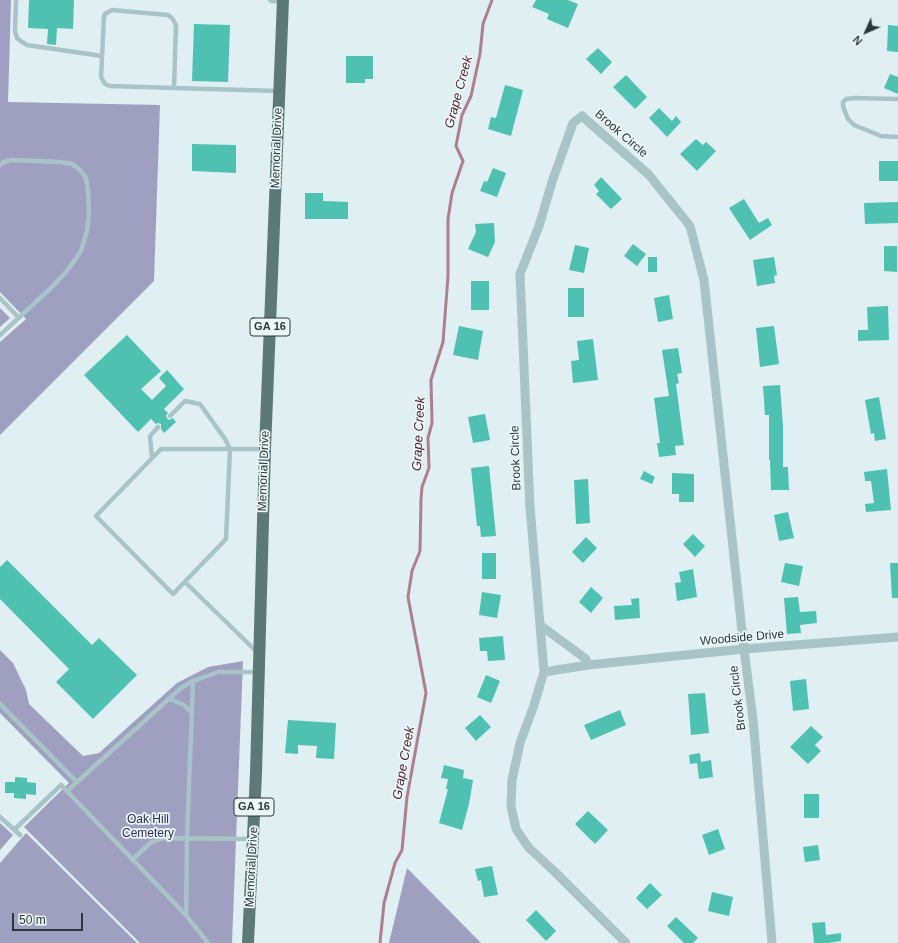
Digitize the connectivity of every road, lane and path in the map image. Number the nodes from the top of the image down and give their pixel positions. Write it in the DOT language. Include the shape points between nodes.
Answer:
graph roads {
  1 [pos="16,0"];
  2 [pos="270,0"];
  3 [pos="283,1"];
  4 [pos="102,56"];
  5 [pos="174,88"];
  6 [pos="279,91"];
  7 [pos="898,99"];
  8 [pos="898,137"];
  9 [pos="0,166"];
  10 [pos="0,298"];
  11 [pos="19,318"];
  12 [pos="0,335"];
  13 [pos="170,416"];
  14 [pos="158,427"];
  15 [pos="230,449"];
  16 [pos="265,449"];
  17 [pos="152,458"];
  18 [pos="185,582"];
  19 [pos="540,625"];
  20 [pos="898,637"];
  21 [pos="744,649"];
  22 [pos="259,654"];
  23 [pos="588,665"];
  24 [pos="259,672"];
  25 [pos="544,672"];
  26 [pos="193,681"];
  27 [pos="170,698"];
  28 [pos="0,704"];
  29 [pos="192,713"];
  30 [pos="77,782"];
  31 [pos="67,792"];
  32 [pos="0,817"];
  33 [pos="15,829"];
  34 [pos="20,834"];
  35 [pos="187,838"];
  36 [pos="253,840"];
  37 [pos="132,860"];
  38 [pos="186,915"];
  39 [pos="208,943"];
  40 [pos="248,943"];
  41 [pos="626,943"];
  42 [pos="772,943"];
  1 -- 4 [label="lane" via="15,31 17,38 22,42 27,45"];
  2 -- 3 [label="lane"];
  3 -- 6 [label="main road, Memorial Drive / GA 16"];
  4 -- 5 [label="lane" via="101,77 105,84"];
  4 -- 5 [label="lane" via="104,17 109,11 168,15 176,26"];
  5 -- 6 [label="lane"];
  6 -- 16 [label="main road, Memorial Drive / GA 16"];
  7 -- 8 [label="lane" via="846,99 843,106 848,119 854,125 881,136"];
  9 -- 11 [label="lane" via="12,160 72,164 86,178 88,191 87,231 81,251 67,271"];
  10 -- 11 [label="lane"];
  11 -- 12 [label="lane"];
  13 -- 15 [label="lane" via="185,401 200,404 226,439"];
  14 -- 17 [label="lane" via="150,436"];
  15 -- 16 [label="lane"];
  15 -- 17 [label="lane" via="161,449"];
  15 -- 18 [label="lane" via="226,539"];
  16 -- 22 [label="main road, Memorial Drive / GA 16"];
  17 -- 18 [label="lane" via="96,516 173,594"];
  18 -- 22 [label="lane"];
  19 -- 21 [label="street, Brook Circle" via="530,507 520,274 539,226 573,123 582,116 649,175 690,226 704,280"];
  19 -- 23 [label="street" via="586,659"];
  19 -- 25 [label="street, Brook Circle"];
  20 -- 21 [label="street, Woodside Drive"];
  21 -- 23 [label="street, Woodside Drive"];
  21 -- 42 [label="street, Brook Circle" via="754,719"];
  22 -- 24 [label="main road, Memorial Drive / GA 16"];
  23 -- 25 [label="street, Woodside Drive"];
  24 -- 26 [label="lane" via="218,672"];
  24 -- 36 [label="main road, Memorial Drive / GA 16"];
  25 -- 41 [label="street, Brook Circle" via="520,743 512,780 511,806 516,829 529,848"];
  26 -- 27 [label="lane"];
  26 -- 29 [label="lane"];
  27 -- 29 [label="lane" via="184,705"];
  27 -- 30 [label="lane"];
  28 -- 30 [label="lane"];
  29 -- 35 [label="lane"];
  30 -- 31 [label="lane"];
  31 -- 33 [label="lane" via="61,785"];
  31 -- 37 [label="lane"];
  32 -- 33 [label="lane"];
  33 -- 34 [label="lane"];
  35 -- 36 [label="lane"];
  35 -- 37 [label="lane" via="156,840"];
  35 -- 38 [label="lane"];
  36 -- 40 [label="main road, Memorial Drive / GA 16"];
  37 -- 38 [label="lane"];
  38 -- 39 [label="lane"];
}
